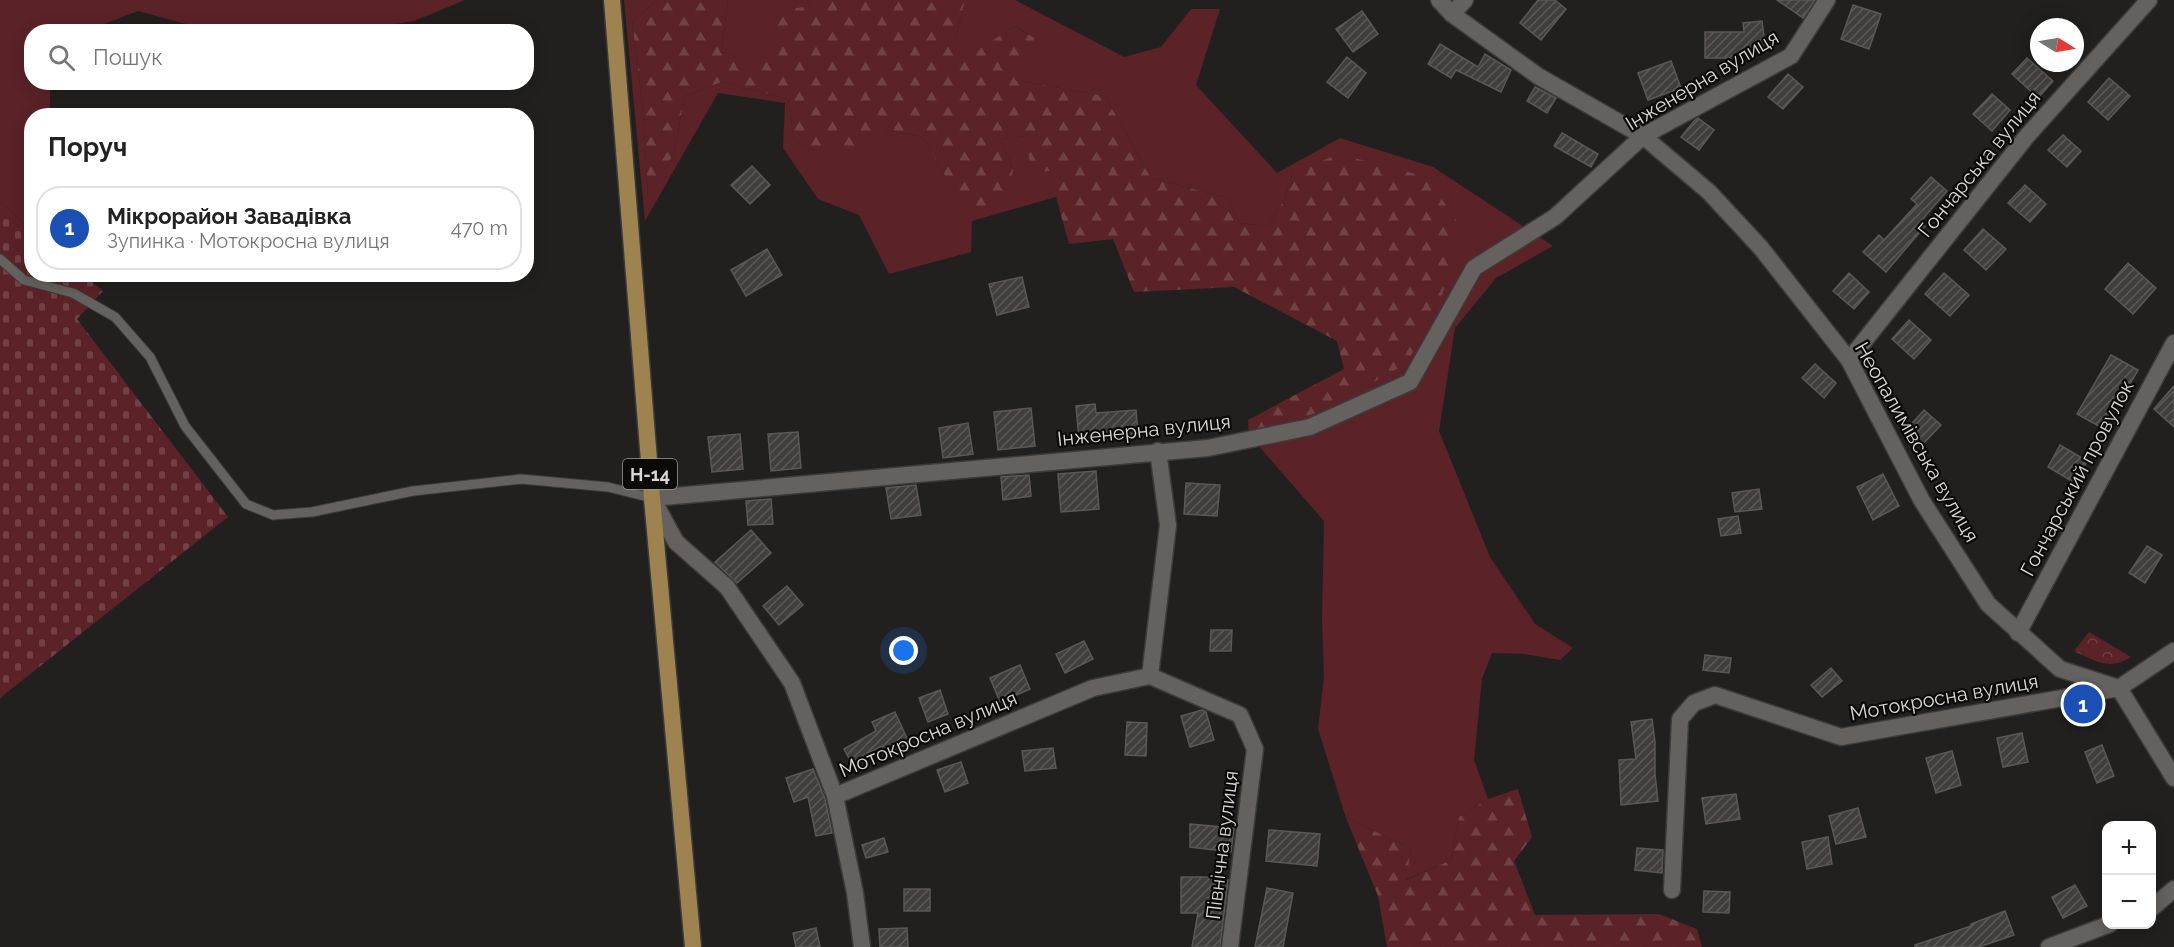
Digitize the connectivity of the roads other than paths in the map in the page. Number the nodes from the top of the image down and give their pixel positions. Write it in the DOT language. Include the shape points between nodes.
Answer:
graph roads {
  1 [pos="612,0"];
  2 [pos="1439,0"];
  3 [pos="1465,0"];
  4 [pos="1827,0"];
  5 [pos="2149,0"];
  6 [pos="1452,14"];
  7 [pos="1643,136"];
  8 [pos="0,259"];
  9 [pos="24,280"];
  10 [pos="32,282"];
  11 [pos="2174,343"];
  12 [pos="1849,360"];
  13 [pos="1158,451"];
  14 [pos="652,498"];
  15 [pos="2018,633"];
  16 [pos="2174,651"];
  17 [pos="1150,676"];
  18 [pos="2119,688"];
  19 [pos="2174,778"];
  20 [pos="835,796"];
  21 [pos="2174,889"];
  22 [pos="1672,890"];
  23 [pos="2156,904"];
  24 [pos="2102,927"];
  25 [pos="693,947"];
  26 [pos="862,947"];
  27 [pos="1230,947"];
  28 [pos="2049,947"];
  1 -- 14 [label="main road, Н-14"];
  2 -- 6 [label="street, Неопалимівська вулиця"];
  3 -- 6 [label="street"];
  4 -- 7 [label="street, Інженерна вулиця" via="1791,56"];
  5 -- 12 [label="street, Гончарська вулиця" via="2027,136"];
  6 -- 7 [label="street, Неопалимівська вулиця" via="1538,76"];
  7 -- 12 [label="street, Неопалимівська вулиця" via="1709,192 1761,249"];
  7 -- 13 [label="street, Інженерна вулиця" via="1555,217 1474,268 1410,381 1310,427 1208,448"];
  8 -- 9 [label="lane"];
  10 -- 14 [label="lane" via="73,293 115,317 150,357 185,426 246,504 273,515 521,479 608,487"];
  11 -- 15 [label="street, Гончарський провулок"];
  12 -- 15 [label="street, Неопалимівська вулиця" via="1928,510 1988,604"];
  13 -- 14 [label="street, Інженерна вулиця"];
  13 -- 17 [label="street" via="1167,525"];
  14 -- 20 [label="street" via="676,542 727,587 792,683"];
  14 -- 25 [label="main road, Н-14"];
  15 -- 18 [label="street, Неопалимівська вулиця" via="2060,669"];
  16 -- 18 [label="street, Мотокросна вулиця"];
  17 -- 20 [label="street, Мотокросна вулиця" via="1093,688"];
  17 -- 27 [label="street, Північна вулиця" via="1240,715 1255,748"];
  18 -- 19 [label="street"];
  18 -- 22 [label="street, Мотокросна вулиця" via="1841,737 1715,695 1694,703 1680,719"];
  20 -- 26 [label="street, Мотокросна вулиця"];
  21 -- 23 [label="street"];
  24 -- 28 [label="street"];
}
